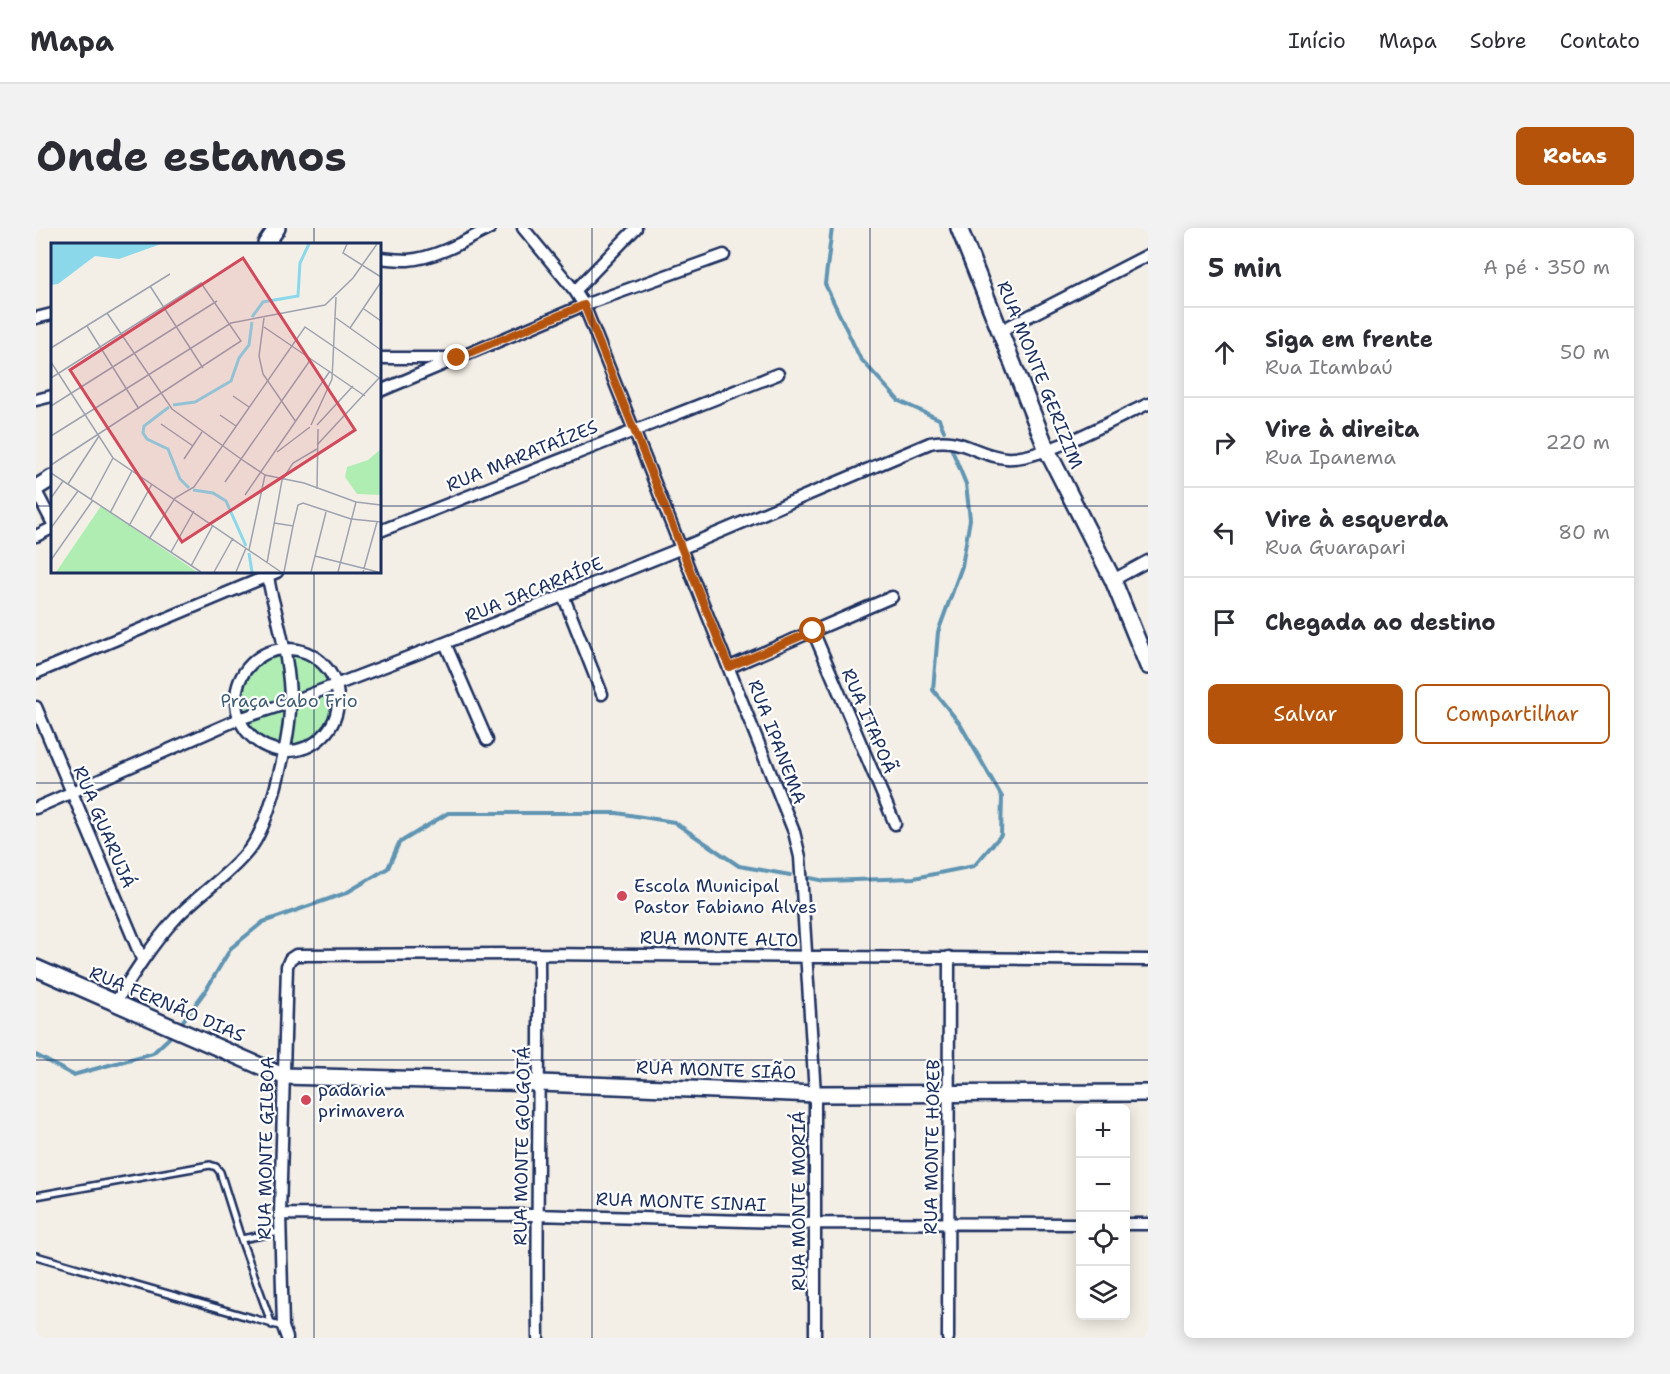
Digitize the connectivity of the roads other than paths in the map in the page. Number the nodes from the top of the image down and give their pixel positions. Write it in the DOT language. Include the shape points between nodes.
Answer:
graph roads {
  1 [pos="278,228"];
  2 [pos="490,228"];
  3 [pos="523,228"];
  4 [pos="636,228"];
  5 [pos="959,228"];
  6 [pos="268,243"];
  7 [pos="724,255"];
  8 [pos="1148,255"];
  9 [pos="381,258"];
  10 [pos="575,291"];
  11 [pos="584,305"];
  12 [pos="51,314"];
  13 [pos="36,318"];
  14 [pos="1000,331"];
  15 [pos="381,357"];
  16 [pos="457,358"];
  17 [pos="778,374"];
  18 [pos="381,391"];
  19 [pos="51,396"];
  20 [pos="36,400"];
  21 [pos="1148,404"];
  22 [pos="634,430"];
  23 [pos="1047,450"];
  24 [pos="51,479"];
  25 [pos="36,490"];
  26 [pos="51,520"];
  27 [pos="51,528"];
  28 [pos="381,531"];
  29 [pos="36,536"];
  30 [pos="682,548"];
  31 [pos="1148,561"];
  32 [pos="271,573"];
  33 [pos="1113,580"];
  34 [pos="563,595"];
  35 [pos="892,597"];
  36 [pos="813,631"];
  37 [pos="445,643"];
  38 [pos="285,648"];
  39 [pos="1148,666"];
  40 [pos="729,667"];
  41 [pos="36,673"];
  42 [pos="337,684"];
  43 [pos="602,694"];
  44 [pos="291,702"];
  45 [pos="36,707"];
  46 [pos="239,719"];
  47 [pos="487,740"];
  48 [pos="285,752"];
  49 [pos="71,792"];
  50 [pos="36,808"];
  51 [pos="895,824"];
  52 [pos="539,954"];
  53 [pos="805,957"];
  54 [pos="949,957"];
  55 [pos="290,958"];
  56 [pos="142,959"];
  57 [pos="1148,960"];
  58 [pos="36,968"];
  59 [pos="115,1003"];
  60 [pos="283,1076"];
  61 [pos="540,1083"];
  62 [pos="950,1093"];
  63 [pos="1148,1093"];
  64 [pos="815,1094"];
  65 [pos="36,1196"];
  66 [pos="280,1214"];
  67 [pos="536,1215"];
  68 [pos="815,1222"];
  69 [pos="947,1223"];
  70 [pos="1076,1224"];
  71 [pos="1130,1224"];
  72 [pos="1148,1224"];
  73 [pos="280,1232"];
  74 [pos="241,1239"];
  75 [pos="36,1256"];
  76 [pos="281,1330"];
  77 [pos="538,1338"];
  78 [pos="815,1338"];
  79 [pos="948,1338"];
  1 -- 6 [label="street"];
  2 -- 9 [label="street" via="434,254 409,260"];
  3 -- 10 [label="street, RUA IPANEMA"];
  4 -- 10 [label="street"];
  5 -- 14 [label="street, RUA MONTE GERIZIM"];
  7 -- 11 [label="street"];
  8 -- 14 [label="street"];
  10 -- 11 [label="street, RUA IPANEMA"];
  11 -- 16 [label="street"];
  11 -- 22 [label="street, RUA IPANEMA"];
  12 -- 13 [label="street"];
  14 -- 23 [label="street, RUA MONTE GERIZIM"];
  15 -- 16 [label="street"];
  16 -- 18 [label="street"];
  17 -- 22 [label="street, RUA MARATAÍZES"];
  19 -- 20 [label="street"];
  21 -- 23 [label="street, RUA JACARAÍPE"];
  22 -- 28 [label="street, RUA MARATAÍZES"];
  22 -- 30 [label="street, RUA IPANEMA"];
  23 -- 30 [label="street, RUA JACARAÍPE" via="1008,458 951,441 930,443"];
  23 -- 33 [label="street, RUA MONTE GERIZIM"];
  24 -- 25 [label="street"];
  25 -- 26 [label="street"];
  27 -- 29 [label="street"];
  30 -- 34 [label="street, RUA JACARAÍPE"];
  30 -- 40 [label="street, RUA IPANEMA"];
  31 -- 33 [label="street"];
  32 -- 38 [label="street"];
  32 -- 41 [label="street"];
  33 -- 39 [label="street, RUA MONTE GERIZIM"];
  34 -- 37 [label="street, RUA JACARAÍPE"];
  34 -- 43 [label="street"];
  35 -- 36 [label="street"];
  36 -- 40 [label="street"];
  36 -- 51 [label="street, RUA ITAPOÃ"];
  37 -- 42 [label="street, RUA JACARAÍPE"];
  37 -- 47 [label="street"];
  38 -- 42 [label="street" via="317,657"];
  38 -- 44 [label="street"];
  38 -- 46 [label="street" via="255,660 244,672 237,687"];
  40 -- 53 [label="street, RUA IPANEMA" via="794,832 800,857"];
  42 -- 44 [label="street, RUA JACARAÍPE"];
  42 -- 48 [label="street" via="337,717 329,732 302,750"];
  44 -- 46 [label="street, RUA JACARAÍPE"];
  44 -- 48 [label="street"];
  45 -- 49 [label="street, RUA GUARUJÁ"];
  46 -- 48 [label="street" via="257,742"];
  46 -- 49 [label="street, RUA JACARAÍPE"];
  48 -- 56 [label="street" via="264,825 253,844 177,917"];
  49 -- 50 [label="street, RUA JACARAÍPE"];
  49 -- 56 [label="street, RUA GUARUJÁ"];
  52 -- 53 [label="street, RUA MONTE ALTO"];
  52 -- 55 [label="street, RUA MONTE ALTO"];
  52 -- 61 [label="street, RUA MONTE GOLGOTÁ"];
  53 -- 54 [label="street, RUA MONTE ALTO"];
  53 -- 64 [label="street, RUA MONTE MORIÁ"];
  54 -- 57 [label="street, RUA MONTE ALTO"];
  54 -- 62 [label="street, RUA MONTE HOREB"];
  55 -- 60 [label="street, RUA MONTE GILBOA"];
  56 -- 59 [label="street"];
  58 -- 59 [label="street, RUA FERNÃO DIAS"];
  59 -- 60 [label="street, RUA FERNÃO DIAS"];
  60 -- 61 [label="street, RUA MONTE SIÃO"];
  60 -- 66 [label="street, RUA MONTE GILBOA"];
  61 -- 64 [label="street, RUA MONTE SIÃO"];
  61 -- 67 [label="street, RUA MONTE GOLGOTÁ"];
  62 -- 63 [label="street, RUA MONTE SIÃO"];
  62 -- 64 [label="street, RUA MONTE SIÃO"];
  62 -- 69 [label="street, RUA MONTE HOREB"];
  64 -- 68 [label="street, RUA MONTE MORIÁ"];
  65 -- 74 [label="lane" via="210,1165 220,1173"];
  66 -- 67 [label="street, RUA MONTE SINAI"];
  66 -- 73 [label="street, RUA MONTE GILBOA"];
  67 -- 68 [label="street, RUA MONTE SINAI"];
  67 -- 77 [label="street, RUA MONTE GOLGOTÁ"];
  68 -- 69 [label="street, RUA MONTE SINAI"];
  68 -- 78 [label="street, RUA MONTE MORIÁ"];
  69 -- 70 [label="street, RUA MONTE SINAI"];
  69 -- 79 [label="street, RUA MONTE HOREB"];
  71 -- 72 [label="street"];
  73 -- 74 [label="lane"];
  73 -- 76 [label="street, RUA MONTE GILBOA"];
  74 -- 76 [label="lane"];
  75 -- 76 [label="lane"];
}
